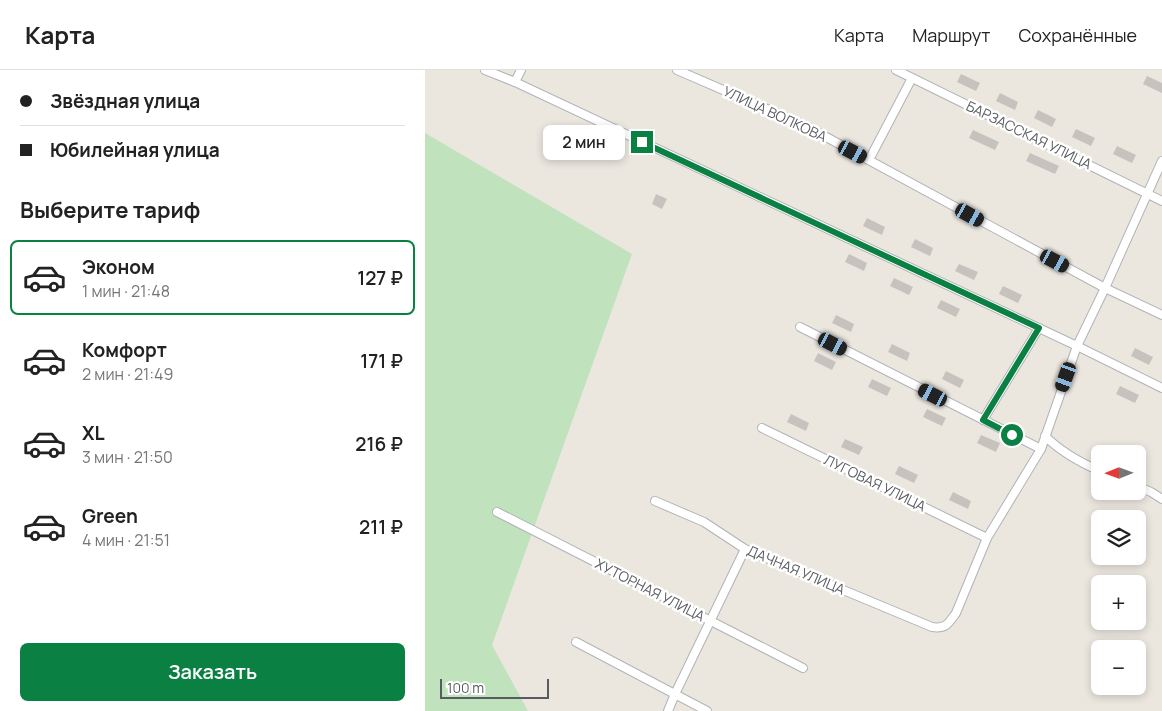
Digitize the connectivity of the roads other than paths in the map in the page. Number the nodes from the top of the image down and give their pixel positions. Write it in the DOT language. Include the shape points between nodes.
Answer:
graph roads {
  1 [pos="485,70"];
  2 [pos="521,70"];
  3 [pos="677,70"];
  4 [pos="896,70"];
  5 [pos="912,78"];
  6 [pos="515,82"];
  7 [pos="869,160"];
  8 [pos="1162,161"];
  9 [pos="1148,194"];
  10 [pos="1162,201"];
  11 [pos="1105,288"];
  12 [pos="1162,315"];
  13 [pos="800,327"];
  14 [pos="1039,328"];
  15 [pos="1077,346"];
  16 [pos="1162,388"];
  17 [pos="983,420"];
  18 [pos="763,428"];
  19 [pos="1045,436"];
  20 [pos="1041,449"];
  21 [pos="1091,467"];
  22 [pos="1146,490"];
  23 [pos="1162,499"];
  24 [pos="655,501"];
  25 [pos="497,512"];
  26 [pos="987,538"];
  27 [pos="745,549"];
  28 [pos="709,620"];
  29 [pos="576,642"];
  30 [pos="803,668"];
  31 [pos="675,694"];
  32 [pos="668,711"];
  33 [pos="707,711"];
  1 -- 6 [label="street"];
  2 -- 6 [label="street"];
  3 -- 7 [label="street, УЛИЦА ВОЛКОВА" via="804,125"];
  4 -- 5 [label="street, БАРЗАССКАЯ УЛИЦА"];
  5 -- 7 [label="street"];
  5 -- 9 [label="street, БАРЗАССКАЯ УЛИЦА"];
  6 -- 14 [label="street"];
  7 -- 11 [label="street, УЛИЦА ВОЛКОВА"];
  8 -- 9 [label="street"];
  9 -- 10 [label="street, БАРЗАССКАЯ УЛИЦА"];
  9 -- 11 [label="street"];
  11 -- 12 [label="street, УЛИЦА ВОЛКОВА"];
  11 -- 15 [label="street"];
  13 -- 17 [label="street"];
  14 -- 15 [label="street"];
  14 -- 17 [label="street"];
  15 -- 16 [label="street"];
  15 -- 19 [label="street"];
  17 -- 20 [label="street"];
  18 -- 26 [label="street, ЛУГОВАЯ УЛИЦА"];
  19 -- 20 [label="street"];
  19 -- 21 [label="street" via="1075,460"];
  20 -- 26 [label="street"];
  22 -- 23 [label="street"];
  24 -- 27 [label="street, ДАЧНАЯ УЛИЦА" via="704,522"];
  25 -- 28 [label="street, ХУТОРНАЯ УЛИЦА"];
  26 -- 27 [label="street, ДАЧНАЯ УЛИЦА" via="956,613 949,623 940,628"];
  27 -- 28 [label="street"];
  28 -- 30 [label="street, ХУТОРНАЯ УЛИЦА"];
  28 -- 31 [label="street"];
  29 -- 31 [label="street"];
  31 -- 32 [label="street"];
  31 -- 33 [label="street"];
}
